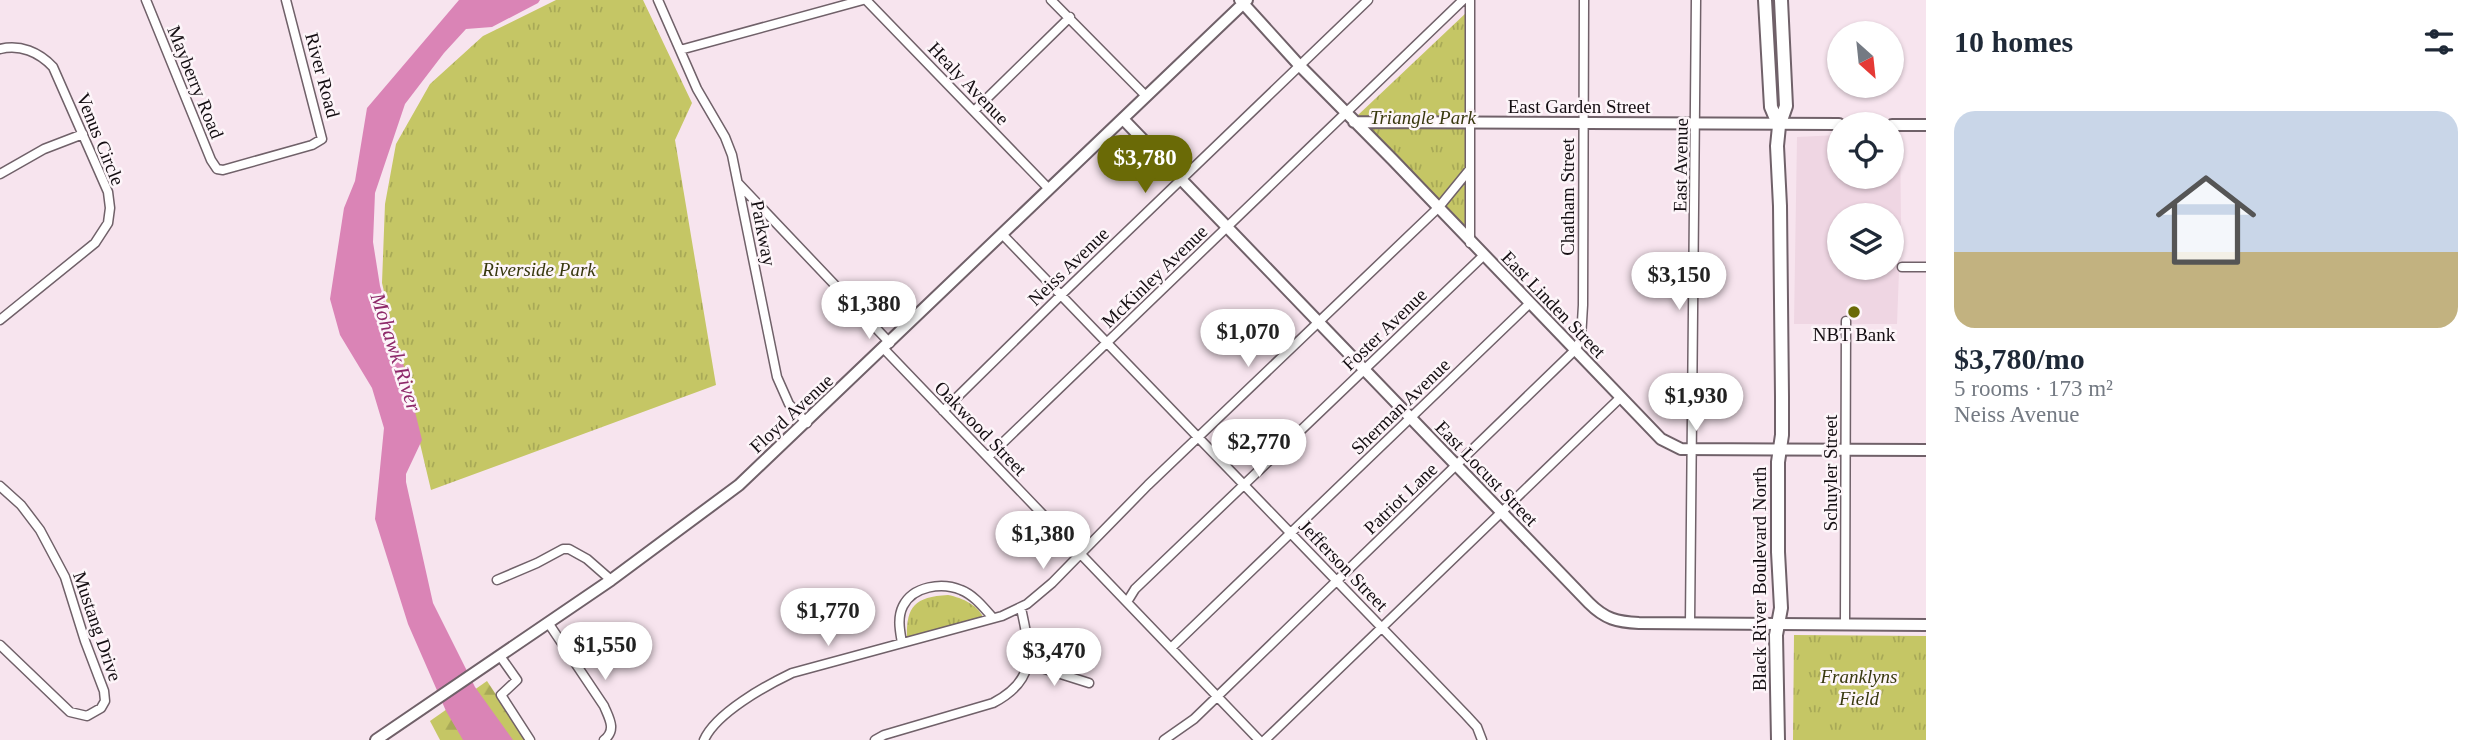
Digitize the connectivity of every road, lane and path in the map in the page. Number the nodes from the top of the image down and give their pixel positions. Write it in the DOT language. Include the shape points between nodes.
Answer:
graph roads {
  1 [pos="145,0"];
  2 [pos="286,0"];
  3 [pos="658,0"];
  4 [pos="865,0"];
  5 [pos="1051,0"];
  6 [pos="1231,0"];
  7 [pos="1368,0"];
  8 [pos="1463,0"];
  9 [pos="1470,0"];
  10 [pos="1584,0"];
  11 [pos="1696,0"];
  12 [pos="1765,0"];
  13 [pos="1781,0"];
  14 [pos="1243,1"];
  15 [pos="1070,17"];
  16 [pos="0,49"];
  17 [pos="680,50"];
  18 [pos="1299,65"];
  19 [pos="1146,96"];
  20 [pos="974,111"];
  21 [pos="1345,113"];
  22 [pos="1123,119"];
  23 [pos="1354,122"];
  24 [pos="1471,123"];
  25 [pos="1583,124"];
  26 [pos="1827,124"];
  27 [pos="1696,125"];
  28 [pos="1779,125"];
  29 [pos="1904,125"];
  30 [pos="1926,125"];
  31 [pos="83,134"];
  32 [pos="1471,169"];
  33 [pos="223,170"];
  34 [pos="0,174"];
  35 [pos="1181,181"];
  36 [pos="738,183"];
  37 [pos="1049,189"];
  38 [pos="1439,207"];
  39 [pos="1226,228"];
  40 [pos="1002,234"];
  41 [pos="1470,243"];
  42 [pos="1483,256"];
  43 [pos="1904,267"];
  44 [pos="1926,267"];
  45 [pos="1061,295"];
  46 [pos="1530,303"];
  47 [pos="0,320"];
  48 [pos="1846,321"];
  49 [pos="1318,323"];
  50 [pos="1107,343"];
  51 [pos="887,346"];
  52 [pos="1575,350"];
  53 [pos="1364,370"];
  54 [pos="1620,398"];
  55 [pos="943,411"];
  56 [pos="1410,418"];
  57 [pos="807,422"];
  58 [pos="1199,438"];
  59 [pos="1691,449"];
  60 [pos="1779,449"];
  61 [pos="1845,450"];
  62 [pos="1926,450"];
  63 [pos="988,457"];
  64 [pos="1455,466"];
  65 [pos="1245,485"];
  66 [pos="0,486"];
  67 [pos="1502,513"];
  68 [pos="1290,533"];
  69 [pos="1080,553"];
  70 [pos="497,580"];
  71 [pos="611,580"];
  72 [pos="1337,581"];
  73 [pos="1127,602"];
  74 [pos="1021,608"];
  75 [pos="993,618"];
  76 [pos="549,624"];
  77 [pos="1690,624"];
  78 [pos="1777,624"];
  79 [pos="1845,624"];
  80 [pos="1926,625"];
  81 [pos="1383,628"];
  82 [pos="902,643"];
  83 [pos="0,645"];
  84 [pos="1171,648"];
  85 [pos="500,656"];
  86 [pos="1029,664"];
  87 [pos="1089,683"];
  88 [pos="1217,696"];
  89 [pos="376,740"];
  90 [pos="530,740"];
  91 [pos="604,740"];
  92 [pos="704,740"];
  93 [pos="875,740"];
  94 [pos="1164,740"];
  95 [pos="1262,740"];
  96 [pos="1482,740"];
  97 [pos="1778,740"];
  1 -- 33 [label="street, Mayberry Road" via="211,160 215,168"];
  2 -- 33 [label="street, River Road" via="322,139"];
  3 -- 17 [label="street, Parkway"];
  4 -- 17 [label="street"];
  4 -- 20 [label="street, Healy Avenue"];
  5 -- 15 [label="street"];
  6 -- 14 [label="street"];
  7 -- 18 [label="street, Neiss Avenue"];
  8 -- 21 [label="street, McKinley Avenue"];
  9 -- 24 [label="street"];
  10 -- 25 [label="street, Chatham Street"];
  11 -- 27 [label="street, East Avenue"];
  12 -- 28 [label="main road, Black River Boulevard North" via="1771,107"];
  13 -- 28 [label="main road, Black River Boulevard North" via="1786,106"];
  14 -- 18 [label="street"];
  14 -- 19 [label="street, Floyd Avenue"];
  15 -- 19 [label="street"];
  15 -- 20 [label="street"];
  16 -- 31 [label="street, Venus Circle" via="31,51 53,67"];
  17 -- 36 [label="street, Parkway" via="732,155"];
  18 -- 21 [label="street"];
  18 -- 35 [label="street, Neiss Avenue"];
  19 -- 22 [label="street, Floyd Avenue"];
  20 -- 37 [label="street, Healy Avenue"];
  21 -- 23 [label="street"];
  21 -- 39 [label="street, McKinley Avenue"];
  22 -- 35 [label="street, East Locust Street"];
  22 -- 37 [label="street, Floyd Avenue"];
  23 -- 24 [label="street, East Garden Street"];
  23 -- 38 [label="street, East Linden Street"];
  24 -- 25 [label="street, East Garden Street"];
  24 -- 32 [label="street"];
  25 -- 27 [label="street, East Garden Street"];
  25 -- 52 [label="street, Chatham Street" via="1583,305 1581,339"];
  26 -- 28 [label="street, East Garden Street"];
  27 -- 28 [label="street, East Garden Street"];
  27 -- 59 [label="street, East Avenue"];
  28 -- 60 [label="main road, Black River Boulevard North"];
  29 -- 30 [label="street"];
  31 -- 34 [label="street"];
  31 -- 47 [label="street, Venus Circle" via="108,192 108,223 95,243"];
  32 -- 38 [label="street"];
  32 -- 41 [label="street"];
  35 -- 39 [label="street, East Locust Street"];
  35 -- 45 [label="street, Neiss Avenue"];
  36 -- 51 [label="street, Oakwood Street"];
  36 -- 57 [label="street, Parkway" via="777,377 789,404"];
  37 -- 40 [label="street, Floyd Avenue"];
  38 -- 41 [label="street, East Linden Street"];
  38 -- 49 [label="street"];
  39 -- 49 [label="street, East Locust Street"];
  39 -- 50 [label="street, McKinley Avenue"];
  40 -- 45 [label="street, Jefferson Street"];
  40 -- 51 [label="street, Floyd Avenue"];
  41 -- 42 [label="street, East Linden Street"];
  42 -- 46 [label="street, East Linden Street"];
  42 -- 53 [label="street, Foster Avenue"];
  43 -- 44 [label="street"];
  45 -- 50 [label="street, Jefferson Street"];
  45 -- 55 [label="street, Neiss Avenue"];
  46 -- 52 [label="street, East Linden Street"];
  46 -- 56 [label="street, Sherman Avenue"];
  48 -- 61 [label="street, Schuyler Street"];
  49 -- 53 [label="street, East Locust Street"];
  49 -- 58 [label="street"];
  50 -- 58 [label="street, Jefferson Street"];
  50 -- 63 [label="street, McKinley Avenue"];
  51 -- 55 [label="street, Oakwood Street"];
  51 -- 57 [label="street, Floyd Avenue"];
  52 -- 54 [label="street, East Linden Street"];
  52 -- 64 [label="street, Patriot Lane"];
  53 -- 56 [label="street, East Locust Street"];
  53 -- 65 [label="street, Foster Avenue"];
  54 -- 59 [label="street, East Linden Street" via="1670,446"];
  54 -- 67 [label="street"];
  55 -- 63 [label="street, Oakwood Street"];
  56 -- 64 [label="street, East Locust Street"];
  56 -- 68 [label="street, Sherman Avenue"];
  57 -- 71 [label="street, Floyd Avenue" via="739,485"];
  58 -- 65 [label="street, Jefferson Street"];
  58 -- 69 [label="street"];
  59 -- 60 [label="street, East Linden Street"];
  59 -- 77 [label="street, East Avenue"];
  60 -- 61 [label="street, East Linden Street"];
  60 -- 78 [label="main road, Black River Boulevard North" via="1781,608"];
  61 -- 62 [label="street, East Linden Street"];
  61 -- 79 [label="street, Schuyler Street"];
  63 -- 69 [label="street, Oakwood Street"];
  64 -- 67 [label="street, East Locust Street"];
  64 -- 72 [label="street, Patriot Lane"];
  65 -- 68 [label="street, Jefferson Street"];
  65 -- 73 [label="street, Foster Avenue" via="1135,589"];
  66 -- 83 [label="street, Mustang Drive" via="40,530 65,577 104,691 101,708 87,716 70,712"];
  67 -- 77 [label="street, East Locust Street" via="1607,618"];
  67 -- 81 [label="street"];
  68 -- 72 [label="street, Jefferson Street"];
  68 -- 84 [label="street, Sherman Avenue"];
  69 -- 73 [label="street, Oakwood Street"];
  69 -- 74 [label="street"];
  70 -- 71 [label="street" via="569,549"];
  71 -- 76 [label="street, Floyd Avenue"];
  72 -- 81 [label="street, Jefferson Street"];
  72 -- 88 [label="street, Patriot Lane"];
  73 -- 84 [label="street, Oakwood Street"];
  74 -- 75 [label="street"];
  74 -- 86 [label="street"];
  75 -- 82 [label="street"];
  75 -- 82 [label="street" via="967,593 935,586 910,597 903,606"];
  76 -- 85 [label="street, Floyd Avenue"];
  76 -- 91 [label="street" via="611,720 611,732"];
  77 -- 78 [label="street, East Locust Street"];
  78 -- 79 [label="street, East Locust Street"];
  78 -- 97 [label="main road, Black River Boulevard North"];
  79 -- 80 [label="street, East Locust Street"];
  81 -- 95 [label="street"];
  81 -- 96 [label="street, Jefferson Street" via="1466,715"];
  82 -- 92 [label="street" via="773,682 719,721"];
  84 -- 88 [label="street, Oakwood Street"];
  85 -- 89 [label="street, Floyd Avenue"];
  85 -- 90 [label="street" via="517,680 501,695"];
  86 -- 87 [label="street"];
  86 -- 93 [label="street" via="1017,686 993,704"];
  88 -- 94 [label="street, Patriot Lane" via="1195,719"];
  88 -- 95 [label="street, Oakwood Street"];
}
